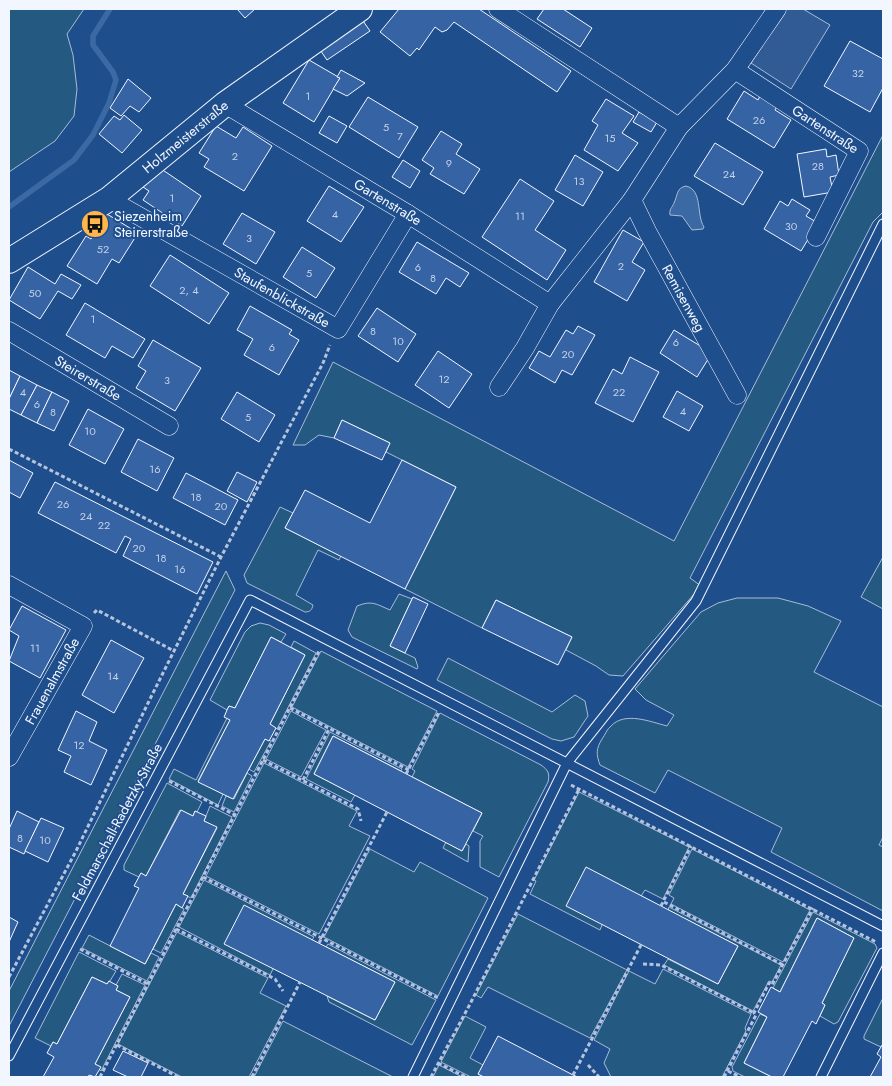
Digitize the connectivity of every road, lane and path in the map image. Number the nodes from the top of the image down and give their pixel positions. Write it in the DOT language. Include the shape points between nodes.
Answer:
graph roads {
  1 [pos="360,9"];
  2 [pos="498,9"];
  3 [pos="777,9"];
  4 [pos="734,70"];
  5 [pos="225,104"];
  6 [pos="679,127"];
  7 [pos="109,199"];
  8 [pos="632,200"];
  9 [pos="408,214"];
  10 [pos="883,224"];
  11 [pos="816,237"];
  12 [pos="9,261"];
  13 [pos="550,304"];
  14 [pos="338,329"];
  15 [pos="9,331"];
  16 [pos="499,387"];
  17 [pos="737,395"];
  18 [pos="169,426"];
  19 [pos="9,449"];
  20 [pos="221,556"];
  21 [pos="9,585"];
  22 [pos="82,626"];
  23 [pos="325,639"];
  24 [pos="174,652"];
  25 [pos="445,700"];
  26 [pos="290,708"];
  27 [pos="329,729"];
  28 [pos="9,757"];
  29 [pos="263,760"];
  30 [pos="567,763"];
  31 [pos="586,773"];
  32 [pos="158,775"];
  33 [pos="559,779"];
  34 [pos="302,780"];
  35 [pos="578,789"];
  36 [pos="387,812"];
  37 [pos="234,815"];
  38 [pos="360,821"];
  39 [pos="698,831"];
  40 [pos="691,847"];
  41 [pos="203,877"];
  42 [pos="820,894"];
  43 [pos="812,909"];
  44 [pos="883,926"];
  45 [pos="176,929"];
  46 [pos="322,939"];
  47 [pos="68,944"];
  48 [pos="320,944"];
  49 [pos="641,945"];
  50 [pos="883,946"];
  51 [pos="883,952"];
  52 [pos="643,964"];
  53 [pos="783,964"];
  54 [pos="9,977"];
  55 [pos="300,982"];
  56 [pos="148,984"];
  57 [pos="283,991"];
  58 [pos="449,1004"];
  59 [pos="754,1013"];
  60 [pos="117,1045"];
  61 [pos="424,1055"];
  62 [pos="9,1056"];
  63 [pos="438,1063"];
  64 [pos="588,1065"];
  65 [pos="728,1071"];
  66 [pos="573,1074"];
  67 [pos="100,1077"];
  68 [pos="178,1077"];
  69 [pos="252,1077"];
  70 [pos="413,1077"];
  71 [pos="431,1077"];
  72 [pos="466,1077"];
  73 [pos="599,1077"];
  74 [pos="724,1077"];
  75 [pos="740,1077"];
  76 [pos="821,1077"];
  1 -- 5 [label="street, Holzmeisterstraße"];
  2 -- 6 [label="street"];
  3 -- 4 [label="street"];
  4 -- 6 [label="street"];
  4 -- 11 [label="street, Gartenstraße" via="859,151"];
  5 -- 7 [label="street, Holzmeisterstraße"];
  5 -- 9 [label="street, Gartenstraße"];
  6 -- 8 [label="street"];
  7 -- 12 [label="street, Holzmeisterstraße"];
  7 -- 14 [label="street, Staufenblickstraße"];
  8 -- 13 [label="street"];
  8 -- 17 [label="street, Remisenweg"];
  9 -- 13 [label="street, Gartenstraße"];
  9 -- 14 [label="street, Staufenblickstraße"];
  10 -- 30 [label="lane" via="696,601"];
  13 -- 16 [label="street"];
  14 -- 20 [label="path"];
  15 -- 18 [label="street, Steirerstraße"];
  19 -- 20 [label="path"];
  20 -- 24 [label="path"];
  21 -- 22 [label="street, Frauenalmstraße"];
  22 -- 24 [label="path" via="97,610"];
  22 -- 28 [label="street, Frauenalmstraße"];
  23 -- 25 [label="lane"];
  23 -- 26 [label="path"];
  23 -- 32 [label="lane, Feldmarschall-Radetzky-Straße" via="250,600"];
  24 -- 54 [label="path" via="76,851"];
  25 -- 27 [label="path" via="408,772"];
  25 -- 30 [label="lane"];
  26 -- 27 [label="path"];
  26 -- 29 [label="path"];
  27 -- 34 [label="path"];
  29 -- 34 [label="path"];
  29 -- 37 [label="path"];
  30 -- 31 [label="lane"];
  30 -- 33 [label="lane"];
  31 -- 35 [label="path"];
  31 -- 39 [label="lane"];
  32 -- 37 [label="path"];
  32 -- 47 [label="lane, Feldmarschall-Radetzky-Straße"];
  33 -- 35 [label="path"];
  33 -- 58 [label="lane"];
  34 -- 38 [label="path" via="358,809"];
  35 -- 40 [label="path"];
  35 -- 63 [label="path"];
  36 -- 46 [label="path"];
  37 -- 41 [label="path"];
  39 -- 40 [label="path"];
  39 -- 42 [label="lane"];
  40 -- 43 [label="path"];
  40 -- 53 [label="path" via="663,904"];
  41 -- 45 [label="path"];
  41 -- 46 [label="path"];
  42 -- 43 [label="path"];
  42 -- 44 [label="lane"];
  43 -- 50 [label="path"];
  43 -- 53 [label="path"];
  45 -- 56 [label="path"];
  45 -- 57 [label="path" via="275,979"];
  46 -- 48 [label="path"];
  46 -- 58 [label="path"];
  47 -- 56 [label="path"];
  47 -- 62 [label="lane, Feldmarschall-Radetzky-Straße"];
  49 -- 66 [label="path"];
  51 -- 76 [label="lane"];
  52 -- 59 [label="path" via="661,965"];
  53 -- 59 [label="path"];
  55 -- 69 [label="path"];
  56 -- 60 [label="path"];
  58 -- 61 [label="lane"];
  59 -- 65 [label="path" via="756,1015"];
  60 -- 67 [label="path"];
  60 -- 68 [label="path"];
  61 -- 63 [label="path"];
  61 -- 70 [label="lane"];
  63 -- 71 [label="path"];
  63 -- 72 [label="path"];
  64 -- 73 [label="path"];
  65 -- 74 [label="path"];
  65 -- 75 [label="path"];
}
